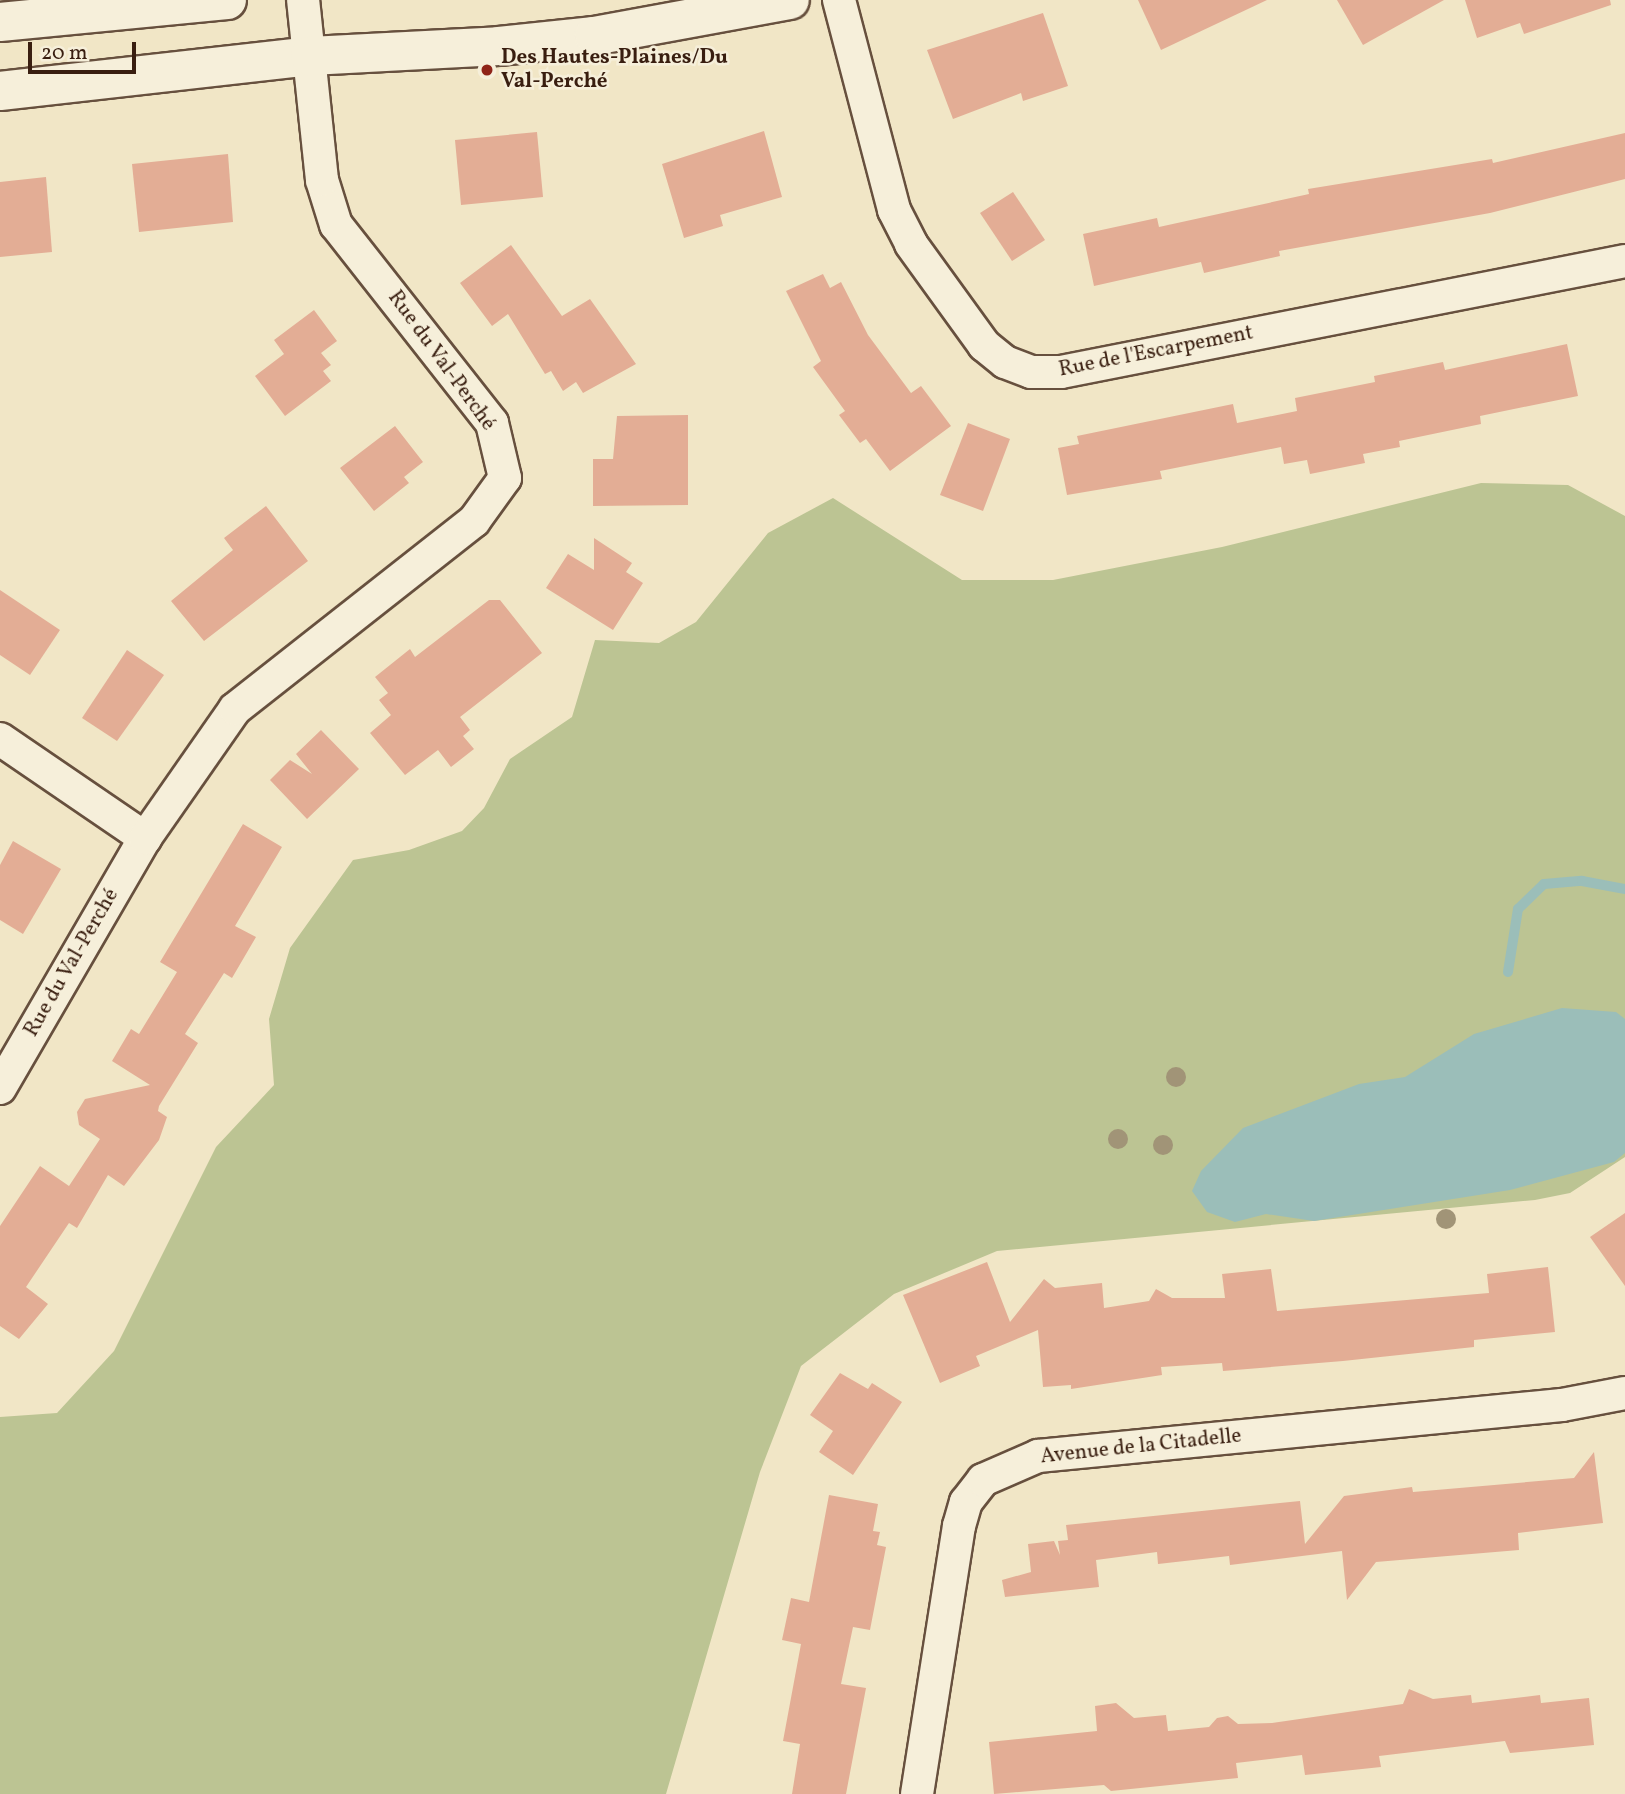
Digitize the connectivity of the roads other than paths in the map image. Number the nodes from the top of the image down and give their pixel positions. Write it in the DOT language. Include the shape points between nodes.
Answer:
graph roads {
  1 [pos="227,0"];
  2 [pos="303,0"];
  3 [pos="790,0"];
  4 [pos="839,0"];
  5 [pos="0,22"];
  6 [pos="310,56"];
  7 [pos="0,91"];
  8 [pos="1625,261"];
  9 [pos="0,739"];
  10 [pos="145,838"];
  11 [pos="0,1088"];
  12 [pos="1625,1393"];
  13 [pos="917,1794"];
  1 -- 5 [label="street"];
  2 -- 6 [label="street, Rue du Val-Perché"];
  3 -- 6 [label="street" via="594,36"];
  4 -- 8 [label="street, Rue de l'Escarpement" via="894,211 911,244 984,345 1005,362 1031,372 1061,372"];
  6 -- 7 [label="street"];
  6 -- 10 [label="street, Rue du Val-Perché" via="322,180 337,225 492,423 505,478 474,521 235,709"];
  9 -- 10 [label="street"];
  10 -- 11 [label="street, Rue du Val-Perché"];
  12 -- 13 [label="street, Avenue de la Citadelle" via="1562,1405 1038,1456 983,1480 966,1502 959,1526"];
}
